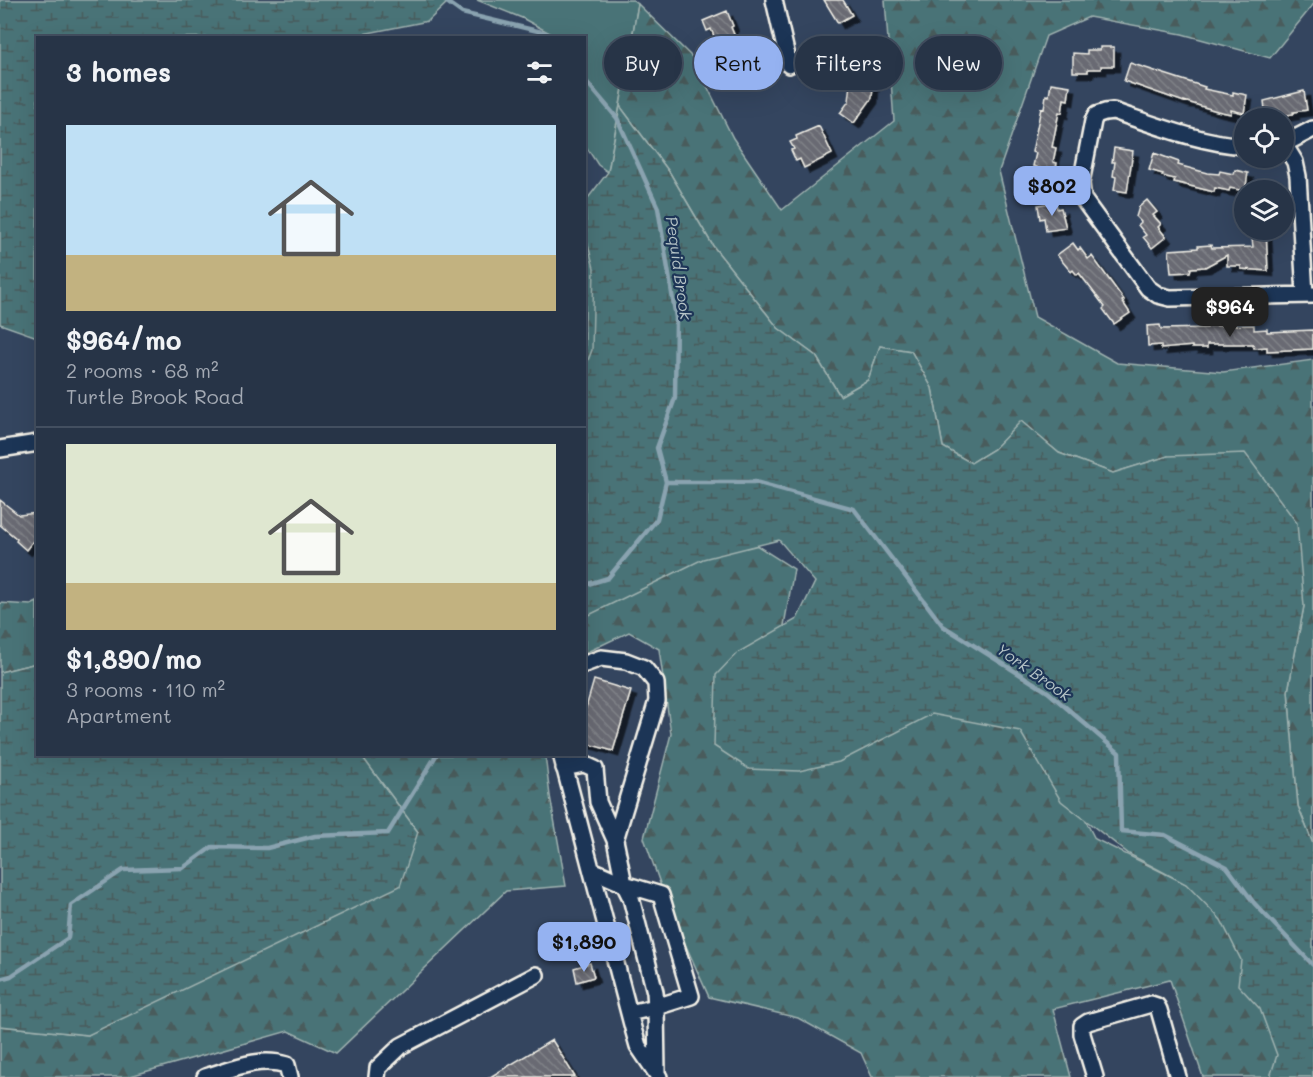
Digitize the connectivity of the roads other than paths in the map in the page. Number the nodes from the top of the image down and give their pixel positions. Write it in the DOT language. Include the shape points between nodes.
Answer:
graph roads {
  1 [pos="774,0"];
  2 [pos="789,65"];
  3 [pos="1313,129"];
  4 [pos="1294,139"];
  5 [pos="1234,145"];
  6 [pos="1294,160"];
  7 [pos="1309,295"];
  8 [pos="36,442"];
  9 [pos="0,449"];
  10 [pos="586,664"];
  11 [pos="563,761"];
  12 [pos="572,800"];
  13 [pos="598,802"];
  14 [pos="615,840"];
  15 [pos="592,870"];
  16 [pos="624,884"];
  17 [pos="536,975"];
  18 [pos="656,1007"];
  19 [pos="629,1013"];
  20 [pos="658,1075"];
  21 [pos="206,1077"];
  22 [pos="290,1077"];
  23 [pos="377,1077"];
  24 [pos="1095,1077"];
  25 [pos="1178,1077"];
  1 -- 2 [label="street"];
  3 -- 4 [label="street"];
  5 -- 7 [label="street" via="1105,111 1093,121 1081,183 1083,199 1148,288 1158,295"];
  6 -- 7 [label="street"];
  8 -- 9 [label="street"];
  10 -- 14 [label="street" via="601,658 626,661 644,668 656,683 657,701"];
  11 -- 12 [label="street"];
  11 -- 13 [label="street" via="595,768"];
  12 -- 13 [label="street"];
  12 -- 15 [label="street"];
  13 -- 14 [label="street"];
  14 -- 16 [label="street"];
  15 -- 16 [label="street"];
  15 -- 19 [label="street"];
  16 -- 18 [label="street" via="631,897"];
  16 -- 18 [label="street" via="660,895 691,996"];
  17 -- 23 [label="street" via="401,1046 378,1068"];
  18 -- 19 [label="street"];
  18 -- 20 [label="street"];
  19 -- 20 [label="street" via="638,1046"];
  21 -- 22 [label="street" via="252,1062 276,1061 287,1065"];
  24 -- 25 [label="street" via="1082,1026 1151,1004 1159,1010"];
}
